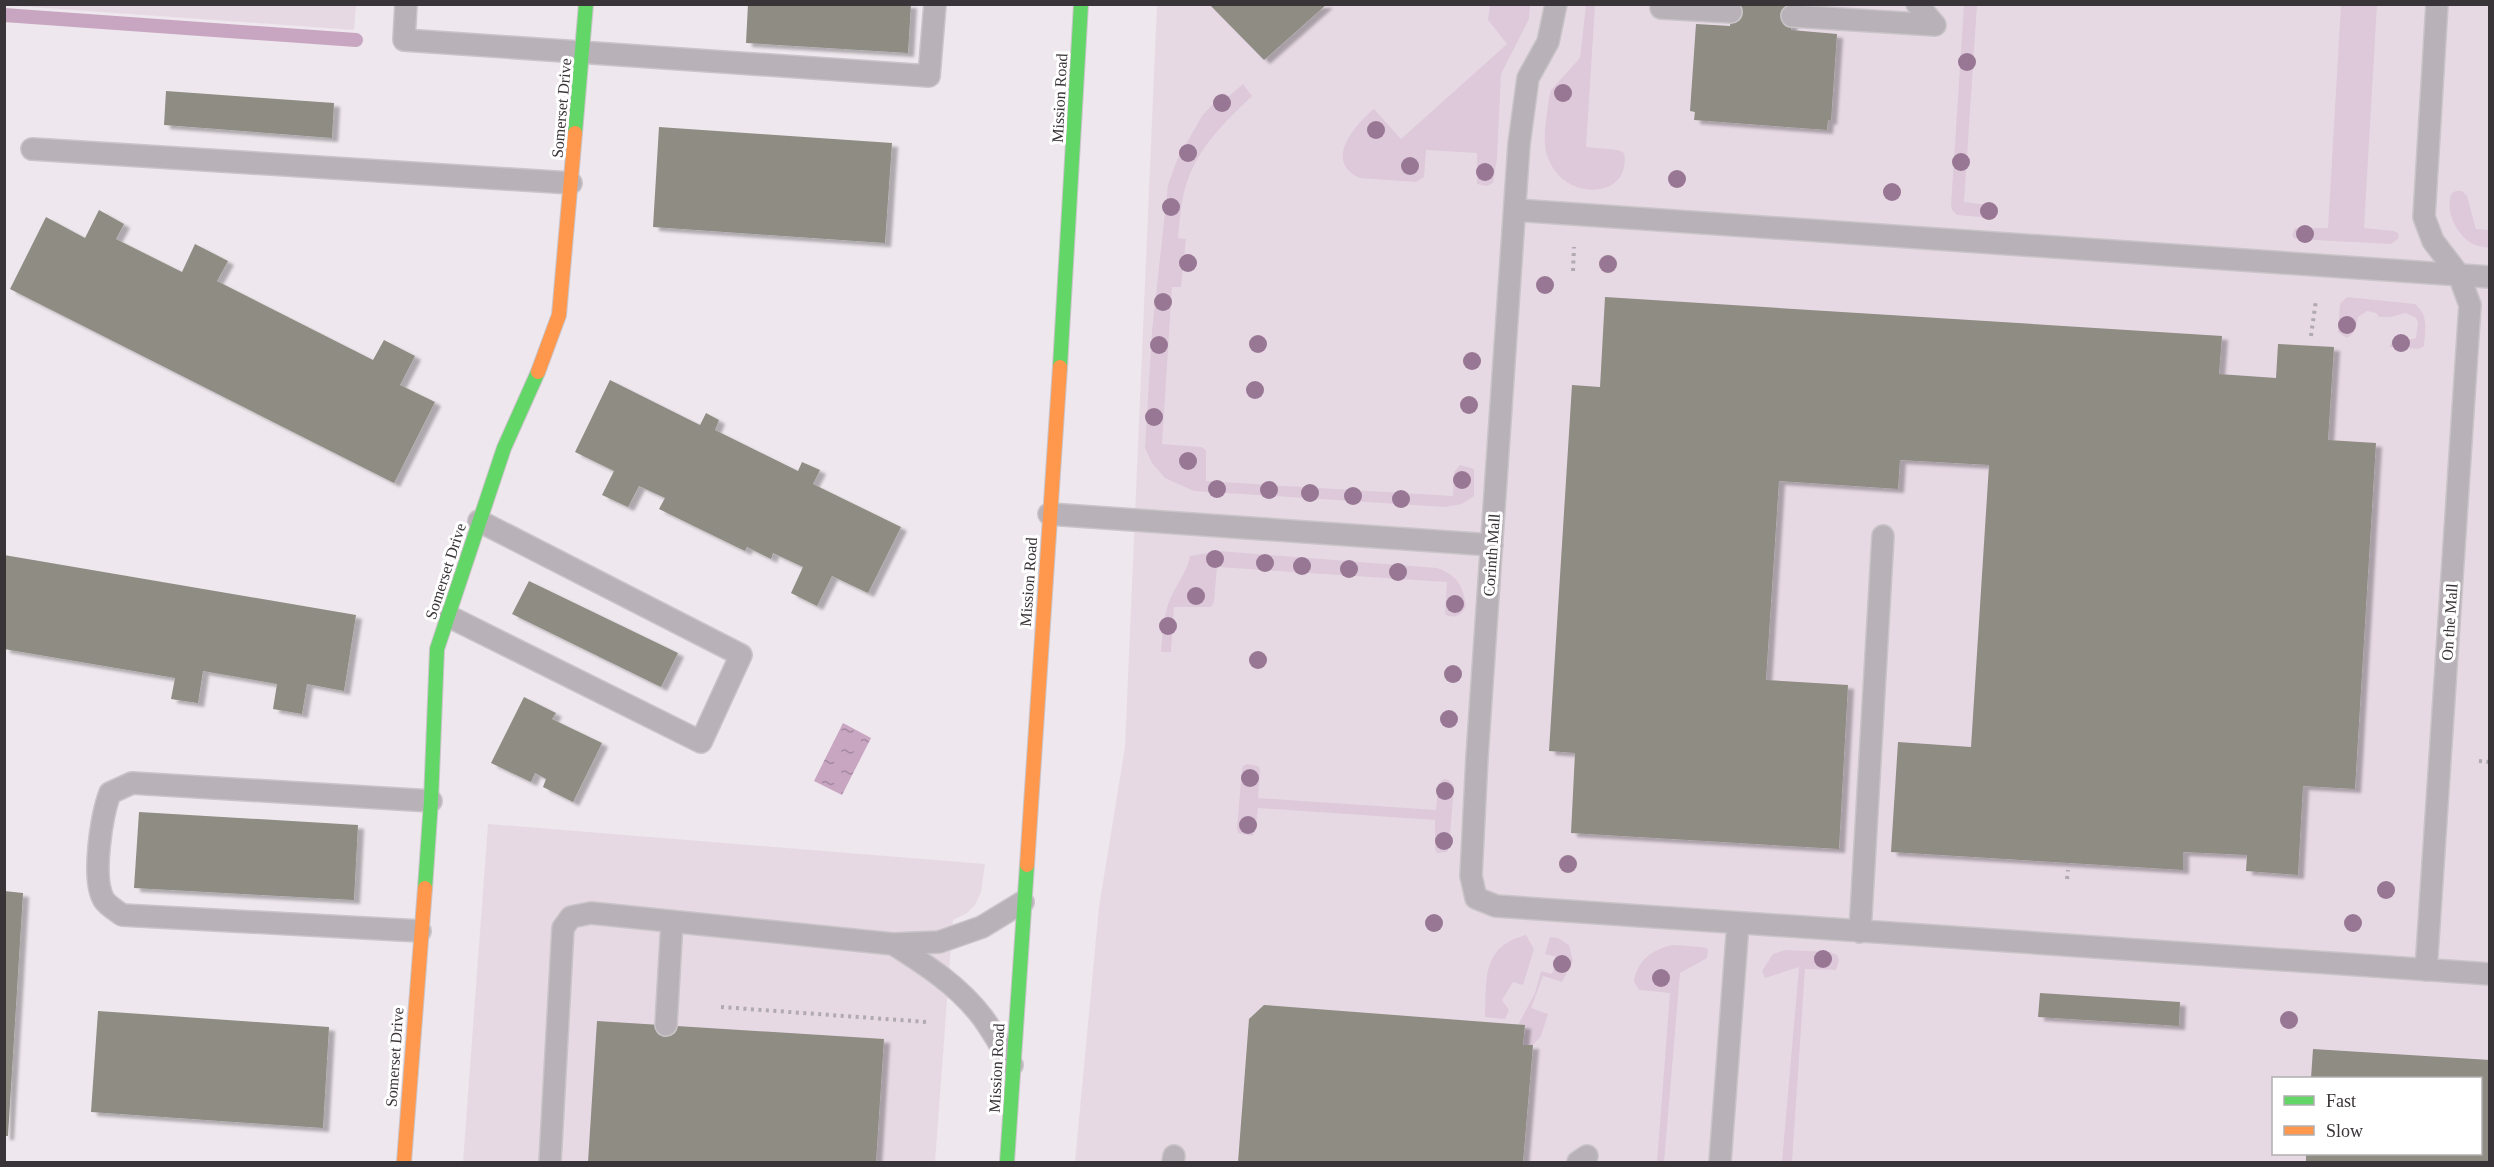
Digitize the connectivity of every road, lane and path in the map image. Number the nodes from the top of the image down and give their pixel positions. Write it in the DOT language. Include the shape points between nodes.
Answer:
graph roads {
  1 [pos="406,4"];
  2 [pos="586,4"];
  3 [pos="935,4"];
  4 [pos="1081,4"];
  5 [pos="1556,4"];
  6 [pos="1917,4"];
  7 [pos="2437,4"];
  8 [pos="1662,6"];
  9 [pos="1731,12"];
  10 [pos="1792,16"];
  11 [pos="583,51"];
  12 [pos="32,149"];
  13 [pos="571,183"];
  14 [pos="1515,210"];
  15 [pos="1574,243"];
  16 [pos="1573,271"];
  17 [pos="2459,275"];
  18 [pos="2490,277"];
  19 [pos="2324,301"];
  20 [pos="2311,336"];
  21 [pos="1049,514"];
  22 [pos="479,521"];
  23 [pos="1883,536"];
  24 [pos="1492,545"];
  25 [pos="448,616"];
  26 [pos="2479,761"];
  27 [pos="2490,762"];
  28 [pos="430,801"];
  29 [pos="2068,870"];
  30 [pos="2067,879"];
  31 [pos="1023,902"];
  32 [pos="672,922"];
  33 [pos="1738,923"];
  34 [pos="420,931"];
  35 [pos="1860,932"];
  36 [pos="893,944"];
  37 [pos="2426,970"];
  38 [pos="2490,974"];
  39 [pos="721,1007"];
  40 [pos="927,1022"];
  41 [pos="666,1025"];
  42 [pos="1012,1065"];
  43 [pos="404,1162"];
  44 [pos="550,1162"];
  45 [pos="1008,1162"];
  46 [pos="1720,1162"];
  1 -- 11 [label="lane" via="404,40"];
  2 -- 11 [label="street, Somerset Drive"];
  3 -- 11 [label="lane" via="929,76"];
  4 -- 21 [label="street, Mission Road"];
  5 -- 14 [label="lane, Corinth Mall" via="1548,42 1528,78 1524,98"];
  6 -- 10 [label="lane" via="1935,25"];
  7 -- 17 [label="lane, On the Mall" via="2424,217 2433,241"];
  8 -- 9 [label="lane"];
  11 -- 13 [label="street, Somerset Drive"];
  12 -- 13 [label="lane"];
  13 -- 22 [label="street, Somerset Drive" via="559,315 532,390 504,448"];
  14 -- 17 [label="lane"];
  14 -- 24 [label="lane, Corinth Mall"];
  15 -- 16 [label="path"];
  17 -- 18 [label="lane"];
  17 -- 37 [label="lane, On the Mall" via="2470,305"];
  19 -- 20 [label="path" via="2314,300"];
  21 -- 24 [label="lane"];
  21 -- 31 [label="street, Mission Road"];
  22 -- 25 [label="street, Somerset Drive"];
  22 -- 25 [label="lane" via="741,656 701,742"];
  23 -- 35 [label="lane"];
  24 -- 33 [label="lane, Corinth Mall" via="1471,876 1476,898 1496,906"];
  25 -- 28 [label="street, Somerset Drive" via="437,649"];
  26 -- 27 [label="path"];
  28 -- 34 [label="street, Somerset Drive"];
  28 -- 34 [label="lane" via="132,783 110,793 103,813 98,876 104,900 122,915"];
  29 -- 30 [label="path"];
  31 -- 36 [label="lane" via="982,927 939,942"];
  31 -- 42 [label="street, Mission Road"];
  32 -- 36 [label="lane"];
  32 -- 41 [label="lane"];
  32 -- 44 [label="lane" via="591,913 571,917 562,928"];
  33 -- 35 [label="lane"];
  33 -- 46 [label="lane"];
  34 -- 43 [label="street, Somerset Drive"];
  35 -- 37 [label="lane"];
  36 -- 42 [label="lane" via="960,993 982,1018"];
  37 -- 38 [label="lane"];
  39 -- 40 [label="path"];
  42 -- 45 [label="street, Mission Road"];
}
